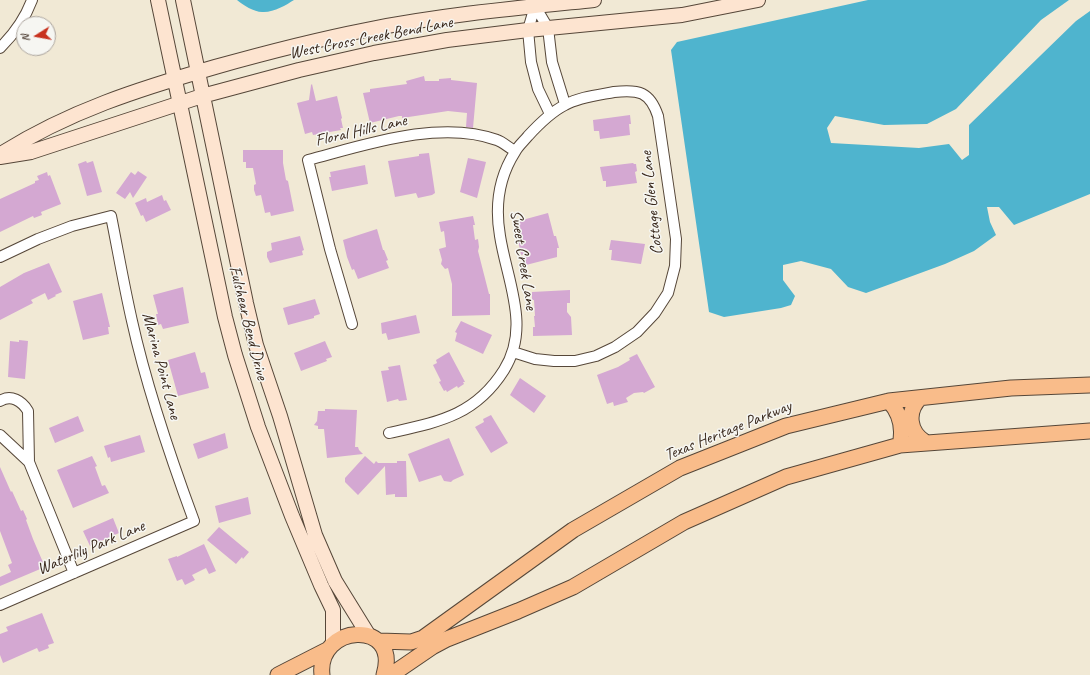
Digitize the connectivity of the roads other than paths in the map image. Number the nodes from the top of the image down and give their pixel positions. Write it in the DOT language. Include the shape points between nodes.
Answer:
graph roads {
  1 [pos="32,0"];
  2 [pos="158,0"];
  3 [pos="183,0"];
  4 [pos="594,0"];
  5 [pos="758,0"];
  6 [pos="535,6"];
  7 [pos="548,28"];
  8 [pos="528,30"];
  9 [pos="0,48"];
  10 [pos="198,72"];
  11 [pos="176,79"];
  12 [pos="202,96"];
  13 [pos="649,97"];
  14 [pos="180,102"];
  15 [pos="565,104"];
  16 [pos="550,114"];
  17 [pos="515,151"];
  18 [pos="0,156"];
  19 [pos="0,257"];
  20 [pos="352,324"];
  21 [pos="256,344"];
  22 [pos="234,352"];
  23 [pos="513,352"];
  24 [pos="1090,385"];
  25 [pos="920,398"];
  26 [pos="0,401"];
  27 [pos="889,401"];
  28 [pos="1090,431"];
  29 [pos="389,433"];
  30 [pos="0,435"];
  31 [pos="925,442"];
  32 [pos="900,444"];
  33 [pos="30,462"];
  34 [pos="194,521"];
  35 [pos="74,573"];
  36 [pos="0,605"];
  37 [pos="374,638"];
  38 [pos="330,647"];
  39 [pos="278,675"];
  40 [pos="322,675"];
  41 [pos="384,675"];
  42 [pos="391,675"];
  1 -- 9 [label="street" via="21,22"];
  2 -- 11 [label="main road, Fulshear Bend Drive"];
  3 -- 10 [label="main road, Fulshear Bend Drive"];
  4 -- 6 [label="main road, West Cross Creek Bend Lane"];
  5 -- 7 [label="main road, West Cross Creek Bend Lane" via="682,15"];
  6 -- 7 [label="street"];
  6 -- 8 [label="street"];
  6 -- 10 [label="main road, West Cross Creek Bend Lane" via="444,16 367,29 294,45"];
  7 -- 8 [label="main road, West Cross Creek Bend Lane"];
  7 -- 15 [label="street" via="552,62"];
  8 -- 12 [label="main road, West Cross Creek Bend Lane" via="447,40 374,53"];
  8 -- 16 [label="street" via="538,89"];
  10 -- 11 [label="main road, West Cross Creek Bend Lane"];
  10 -- 12 [label="main road, Fulshear Bend Drive"];
  11 -- 14 [label="main road, Fulshear Bend Drive"];
  11 -- 18 [label="main road, West Cross Creek Bend Lane" via="117,97 75,114 27,137"];
  12 -- 14 [label="main road, West Cross Creek Bend Lane"];
  12 -- 21 [label="main road, Fulshear Bend Drive"];
  13 -- 15 [label="street, Sweet Creek Lane" via="639,92 626,91 597,95"];
  13 -- 23 [label="street, Cottage Glen Lane" via="658,116 676,239 675,266 668,293 656,312 637,332 616,347 596,356 575,361 554,361 535,359"];
  14 -- 18 [label="main road, West Cross Creek Bend Lane" via="31,152"];
  14 -- 22 [label="main road, Fulshear Bend Drive"];
  15 -- 16 [label="street, Sweet Creek Lane"];
  16 -- 17 [label="street, Sweet Creek Lane"];
  17 -- 20 [label="street, Floral Hills Lane" via="498,140 480,135 432,132 380,141 308,160"];
  17 -- 23 [label="street, Sweet Creek Lane" via="500,187 498,211 500,236 517,310 517,332"];
  19 -- 34 [label="street, Marina Point Lane" via="72,226 111,216 132,321 150,390 169,454"];
  21 -- 22 [label="main road"];
  21 -- 37 [label="main road, Fulshear Bend Drive" via="315,535 335,581"];
  22 -- 38 [label="main road, Fulshear Bend Drive" via="258,427 292,516 333,610"];
  23 -- 29 [label="street, Sweet Creek Lane" via="492,387 474,404 452,416"];
  24 -- 25 [label="main road, Texas Heritage Parkway" via="1011,388"];
  25 -- 27 [label="main road, Texas Heritage Parkway"];
  25 -- 31 [label="main road" via="912,410 910,420 914,431"];
  26 -- 33 [label="street" via="9,398 18,400 28,411"];
  27 -- 32 [label="main road" via="897,411 901,423"];
  27 -- 37 [label="main road, Texas Heritage Parkway" via="786,426 680,468 572,530 423,638 411,642"];
  28 -- 31 [label="main road"];
  30 -- 33 [label="street"];
  31 -- 32 [label="main road"];
  32 -- 42 [label="main road" via="786,477 684,522 573,586 432,647"];
  33 -- 35 [label="street"];
  34 -- 35 [label="street, Waterlily Park Lane"];
  35 -- 36 [label="street, Waterlily Park Lane"];
  37 -- 38 [label="main road, Texas Heritage Parkway" via="354,634 343,637"];
  37 -- 41 [label="main road" via="385,648 387,666"];
  38 -- 39 [label="main road"];
  38 -- 40 [label="main road" via="321,662"];
}
